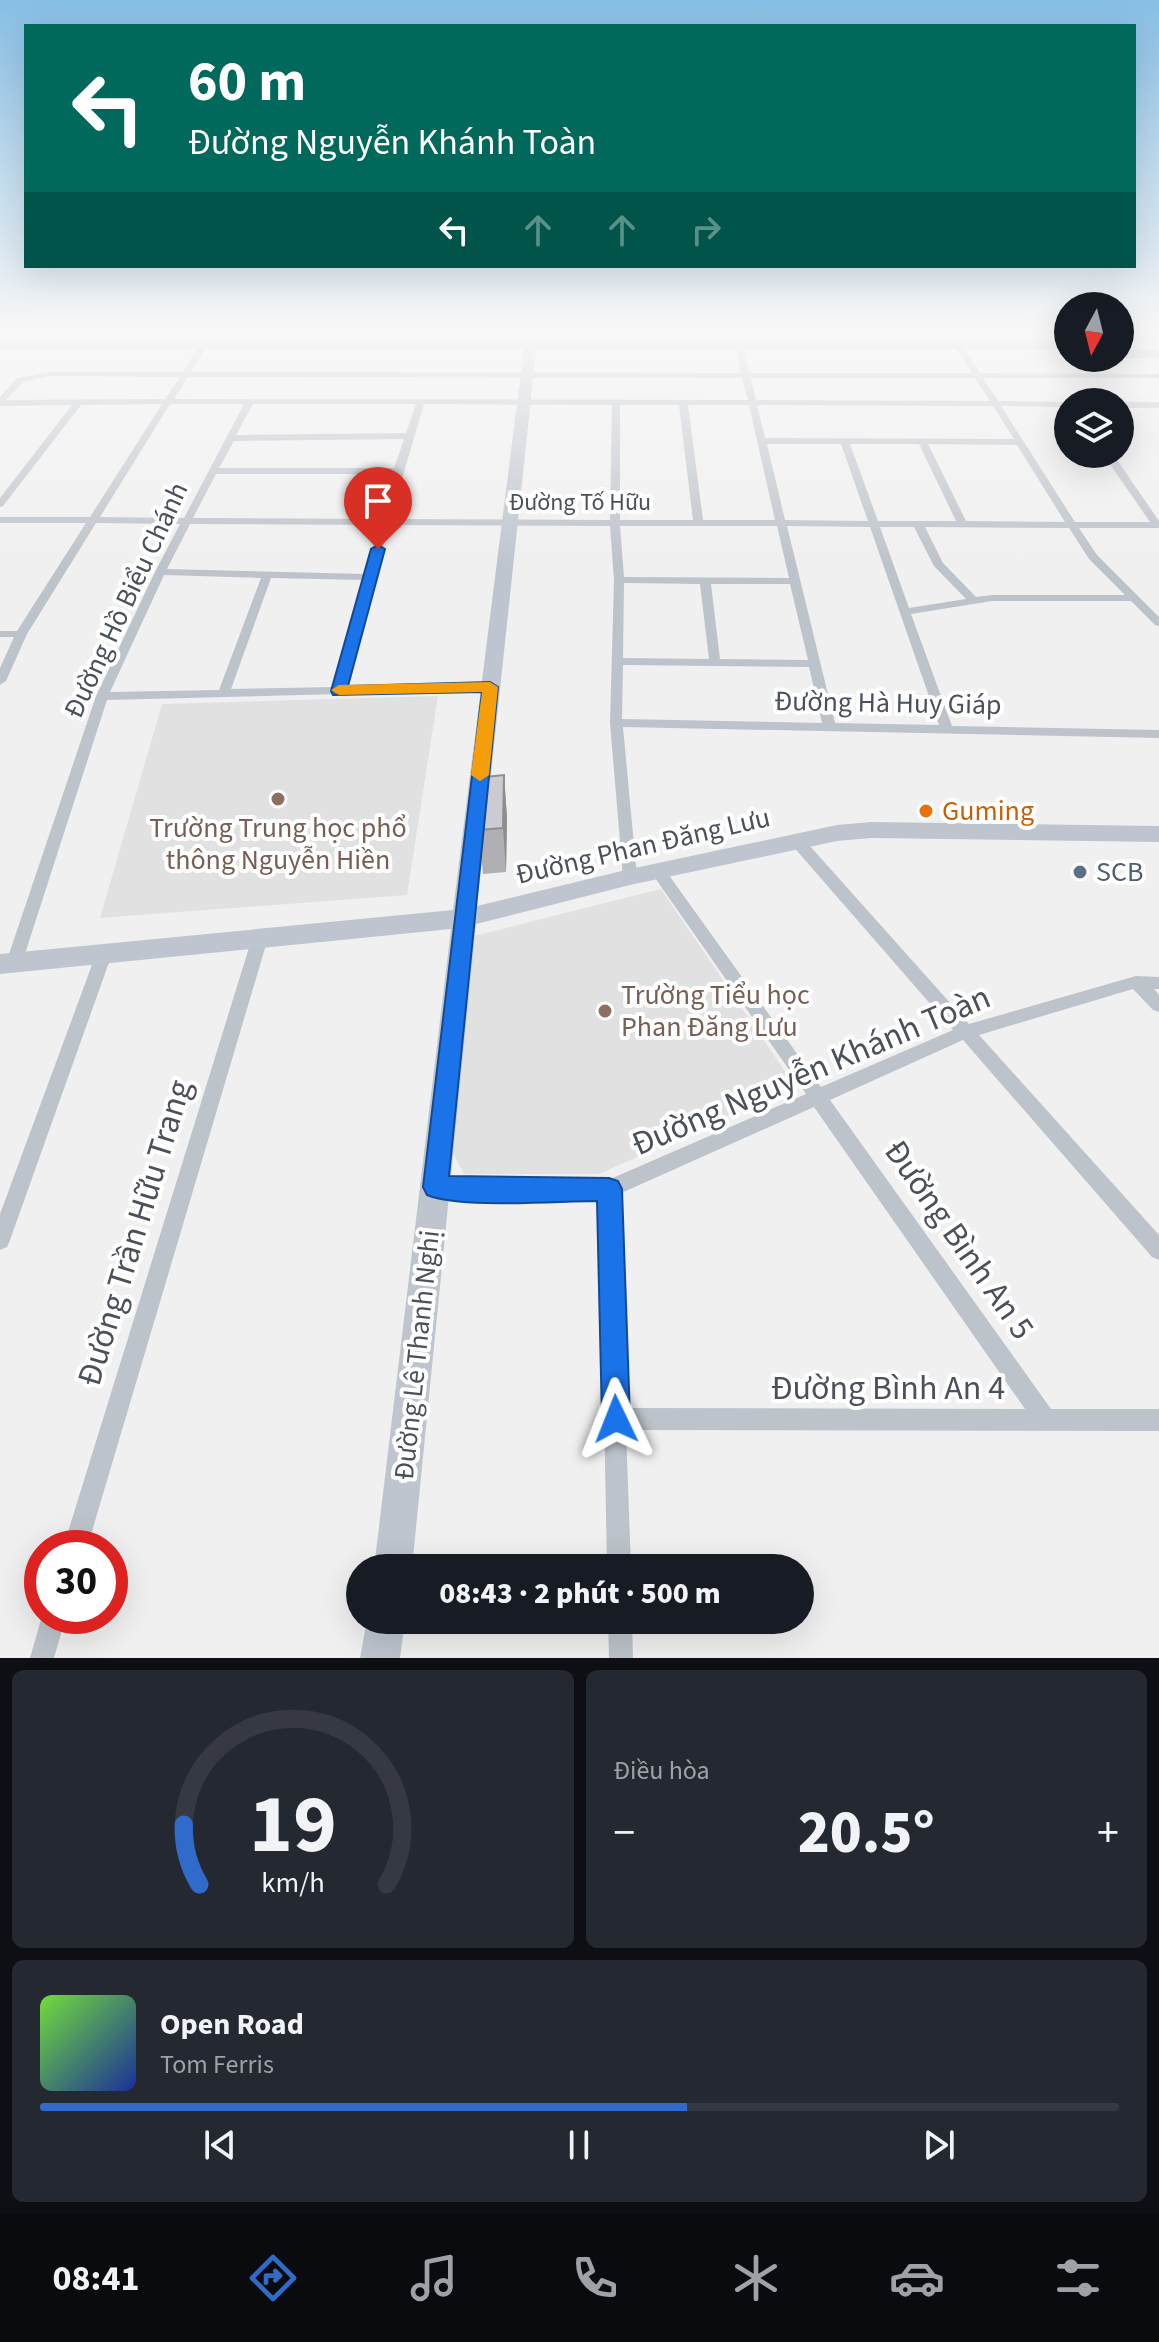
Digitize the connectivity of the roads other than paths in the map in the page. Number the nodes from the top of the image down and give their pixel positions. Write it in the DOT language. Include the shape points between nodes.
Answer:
graph roads {
  1 [pos="73,409"];
  2 [pos="161,409"];
  3 [pos="246,409"];
  4 [pos="418,409"];
  5 [pos="522,409"];
  6 [pos="616,409"];
  7 [pos="684,409"];
  8 [pos="754,409"];
  9 [pos="998,409"];
  10 [pos="408,436"];
  11 [pos="231,438"];
  12 [pos="763,441"];
  13 [pos="845,442"];
  14 [pos="922,442"];
  15 [pos="1019,442"];
  16 [pos="1118,468"];
  17 [pos="214,471"];
  18 [pos="398,471"];
  19 [pos="0,504"];
  20 [pos="0,520"];
  21 [pos="91,520"];
  22 [pos="187,521"];
  23 [pos="386,521"];
  24 [pos="511,521"];
  25 [pos="615,522"];
  26 [pos="698,522"];
  27 [pos="781,523"];
  28 [pos="874,524"];
  29 [pos="918,524"];
  30 [pos="963,525"];
  31 [pos="1070,525"];
  32 [pos="1158,525"];
  33 [pos="160,572"];
  34 [pos="267,575"];
  35 [pos="370,577"];
  36 [pos="619,580"];
  37 [pos="794,581"];
  38 [pos="705,582"];
  39 [pos="1136,598"];
  40 [pos="973,600"];
  41 [pos="906,612"];
  42 [pos="1159,623"];
  43 [pos="0,634"];
  44 [pos="21,634"];
  45 [pos="618,661"];
  46 [pos="715,663"];
  47 [pos="816,664"];
  48 [pos="0,681"];
  49 [pos="490,687"];
  50 [pos="339,691"];
  51 [pos="223,694"];
  52 [pos="102,696"];
  53 [pos="616,723"];
  54 [pos="829,726"];
  55 [pos="946,728"];
  56 [pos="1159,734"];
  57 [pos="1159,834"];
  58 [pos="796,840"];
  59 [pos="658,871"];
  60 [pos="630,877"];
  61 [pos="465,918"];
  62 [pos="260,938"];
  63 [pos="104,954"];
  64 [pos="7,964"];
  65 [pos="1136,982"];
  66 [pos="1159,983"];
  67 [pos="1159,1005"];
  68 [pos="965,1032"];
  69 [pos="820,1096"];
  70 [pos="435,1187"];
  71 [pos="609,1189"];
  72 [pos="0,1240"];
  73 [pos="1159,1250"];
  74 [pos="616,1419"];
  75 [pos="1046,1420"];
  76 [pos="1159,1420"];
  77 [pos="80,1530"];
  78 [pos="395,1554"];
  79 [pos="619,1554"];
  80 [pos="49,1634"];
  81 [pos="384,1634"];
  82 [pos="620,1634"];
  83 [pos="42,1658"];
  84 [pos="380,1658"];
  85 [pos="621,1658"];
  1 -- 19 [label="street"];
  2 -- 21 [label="street"];
  3 -- 11 [label="street, Đường Hồ Biểu Chánh"];
  4 -- 10 [label="street"];
  5 -- 24 [label="main road, Đường Lê Thanh Nghị"];
  6 -- 25 [label="street"];
  7 -- 26 [label="street"];
  8 -- 12 [label="street"];
  9 -- 15 [label="street"];
  10 -- 11 [label="street"];
  10 -- 18 [label="street"];
  11 -- 17 [label="street, Đường Hồ Biểu Chánh"];
  12 -- 13 [label="street"];
  12 -- 27 [label="street"];
  13 -- 14 [label="street"];
  13 -- 28 [label="street"];
  14 -- 15 [label="street"];
  14 -- 30 [label="street"];
  15 -- 31 [label="street"];
  16 -- 32 [label="street"];
  17 -- 18 [label="street"];
  17 -- 22 [label="street, Đường Hồ Biểu Chánh"];
  18 -- 23 [label="street"];
  20 -- 21 [label="street, Đường Tố Hữu"];
  21 -- 22 [label="street, Đường Tố Hữu"];
  21 -- 44 [label="street"];
  22 -- 23 [label="street, Đường Tố Hữu"];
  22 -- 33 [label="street, Đường Hồ Biểu Chánh"];
  23 -- 24 [label="street, Đường Tố Hữu"];
  23 -- 35 [label="street"];
  24 -- 25 [label="street, Đường Tố Hữu"];
  24 -- 49 [label="main road, Đường Lê Thanh Nghị"];
  25 -- 26 [label="street, Đường Tố Hữu"];
  25 -- 36 [label="street"];
  26 -- 27 [label="street, Đường Tố Hữu"];
  27 -- 28 [label="street, Đường Tố Hữu"];
  27 -- 37 [label="street"];
  28 -- 29 [label="street, Đường Tố Hữu"];
  28 -- 41 [label="street"];
  29 -- 30 [label="street, Đường Tố Hữu"];
  29 -- 40 [label="street" via="938,564"];
  30 -- 31 [label="street, Đường Tố Hữu"];
  31 -- 32 [label="street, Đường Tố Hữu"];
  31 -- 39 [label="street" via="1093,557"];
  33 -- 34 [label="street"];
  33 -- 52 [label="street, Đường Hồ Biểu Chánh"];
  34 -- 35 [label="street"];
  34 -- 51 [label="street"];
  35 -- 50 [label="street"];
  36 -- 38 [label="street"];
  36 -- 45 [label="street"];
  37 -- 38 [label="street"];
  37 -- 47 [label="street"];
  38 -- 46 [label="street"];
  39 -- 40 [label="street"];
  39 -- 42 [label="street"];
  40 -- 41 [label="street"];
  41 -- 55 [label="street"];
  43 -- 44 [label="street"];
  44 -- 48 [label="street"];
  45 -- 46 [label="street"];
  45 -- 53 [label="street"];
  46 -- 47 [label="street"];
  47 -- 54 [label="street"];
  49 -- 50 [label="street"];
  49 -- 61 [label="main road, Đường Lê Thanh Nghị"];
  50 -- 51 [label="street"];
  51 -- 52 [label="street"];
  52 -- 64 [label="street, Đường Hồ Biểu Chánh"];
  53 -- 54 [label="street, Đường Hà Huy Giáp"];
  53 -- 60 [label="street"];
  54 -- 55 [label="street, Đường Hà Huy Giáp"];
  55 -- 56 [label="street, Đường Hà Huy Giáp"];
  57 -- 58 [label="main road, Đường Phan Đăng Lưu" via="871,830"];
  58 -- 59 [label="main road, Đường Phan Đăng Lưu"];
  58 -- 68 [label="street"];
  59 -- 60 [label="main road, Đường Phan Đăng Lưu"];
  59 -- 69 [label="street, Đường Bình An 5"];
  60 -- 61 [label="main road, Đường Phan Đăng Lưu"];
  61 -- 62 [label="main road, Đường Phan Đăng Lưu"];
  61 -- 70 [label="main road, Đường Lê Thanh Nghị"];
  62 -- 63 [label="main road, Đường Phan Đăng Lưu"];
  62 -- 77 [label="street, Đường Trần Hữu Trang"];
  63 -- 64 [label="main road, Đường Phan Đăng Lưu"];
  63 -- 72 [label="street"];
  65 -- 66 [label="street, Đường Nguyễn Khánh Toàn"];
  65 -- 67 [label="street"];
  65 -- 68 [label="street, Đường Nguyễn Khánh Toàn"];
  68 -- 69 [label="street, Đường Nguyễn Khánh Toàn"];
  68 -- 73 [label="street"];
  69 -- 71 [label="street, Đường Nguyễn Khánh Toàn"];
  69 -- 75 [label="street, Đường Bình An 5"];
  70 -- 71 [label="street, Đường Nguyễn Khánh Toàn"];
  70 -- 78 [label="main road, Đường Lê Thanh Nghị"];
  71 -- 74 [label="street"];
  74 -- 75 [label="street, Đường Bình An 4"];
  74 -- 79 [label="street"];
  75 -- 76 [label="street, Đường Bình An 4"];
  80 -- 83 [label="street"];
  81 -- 84 [label="main road"];
  82 -- 85 [label="street"];
}
